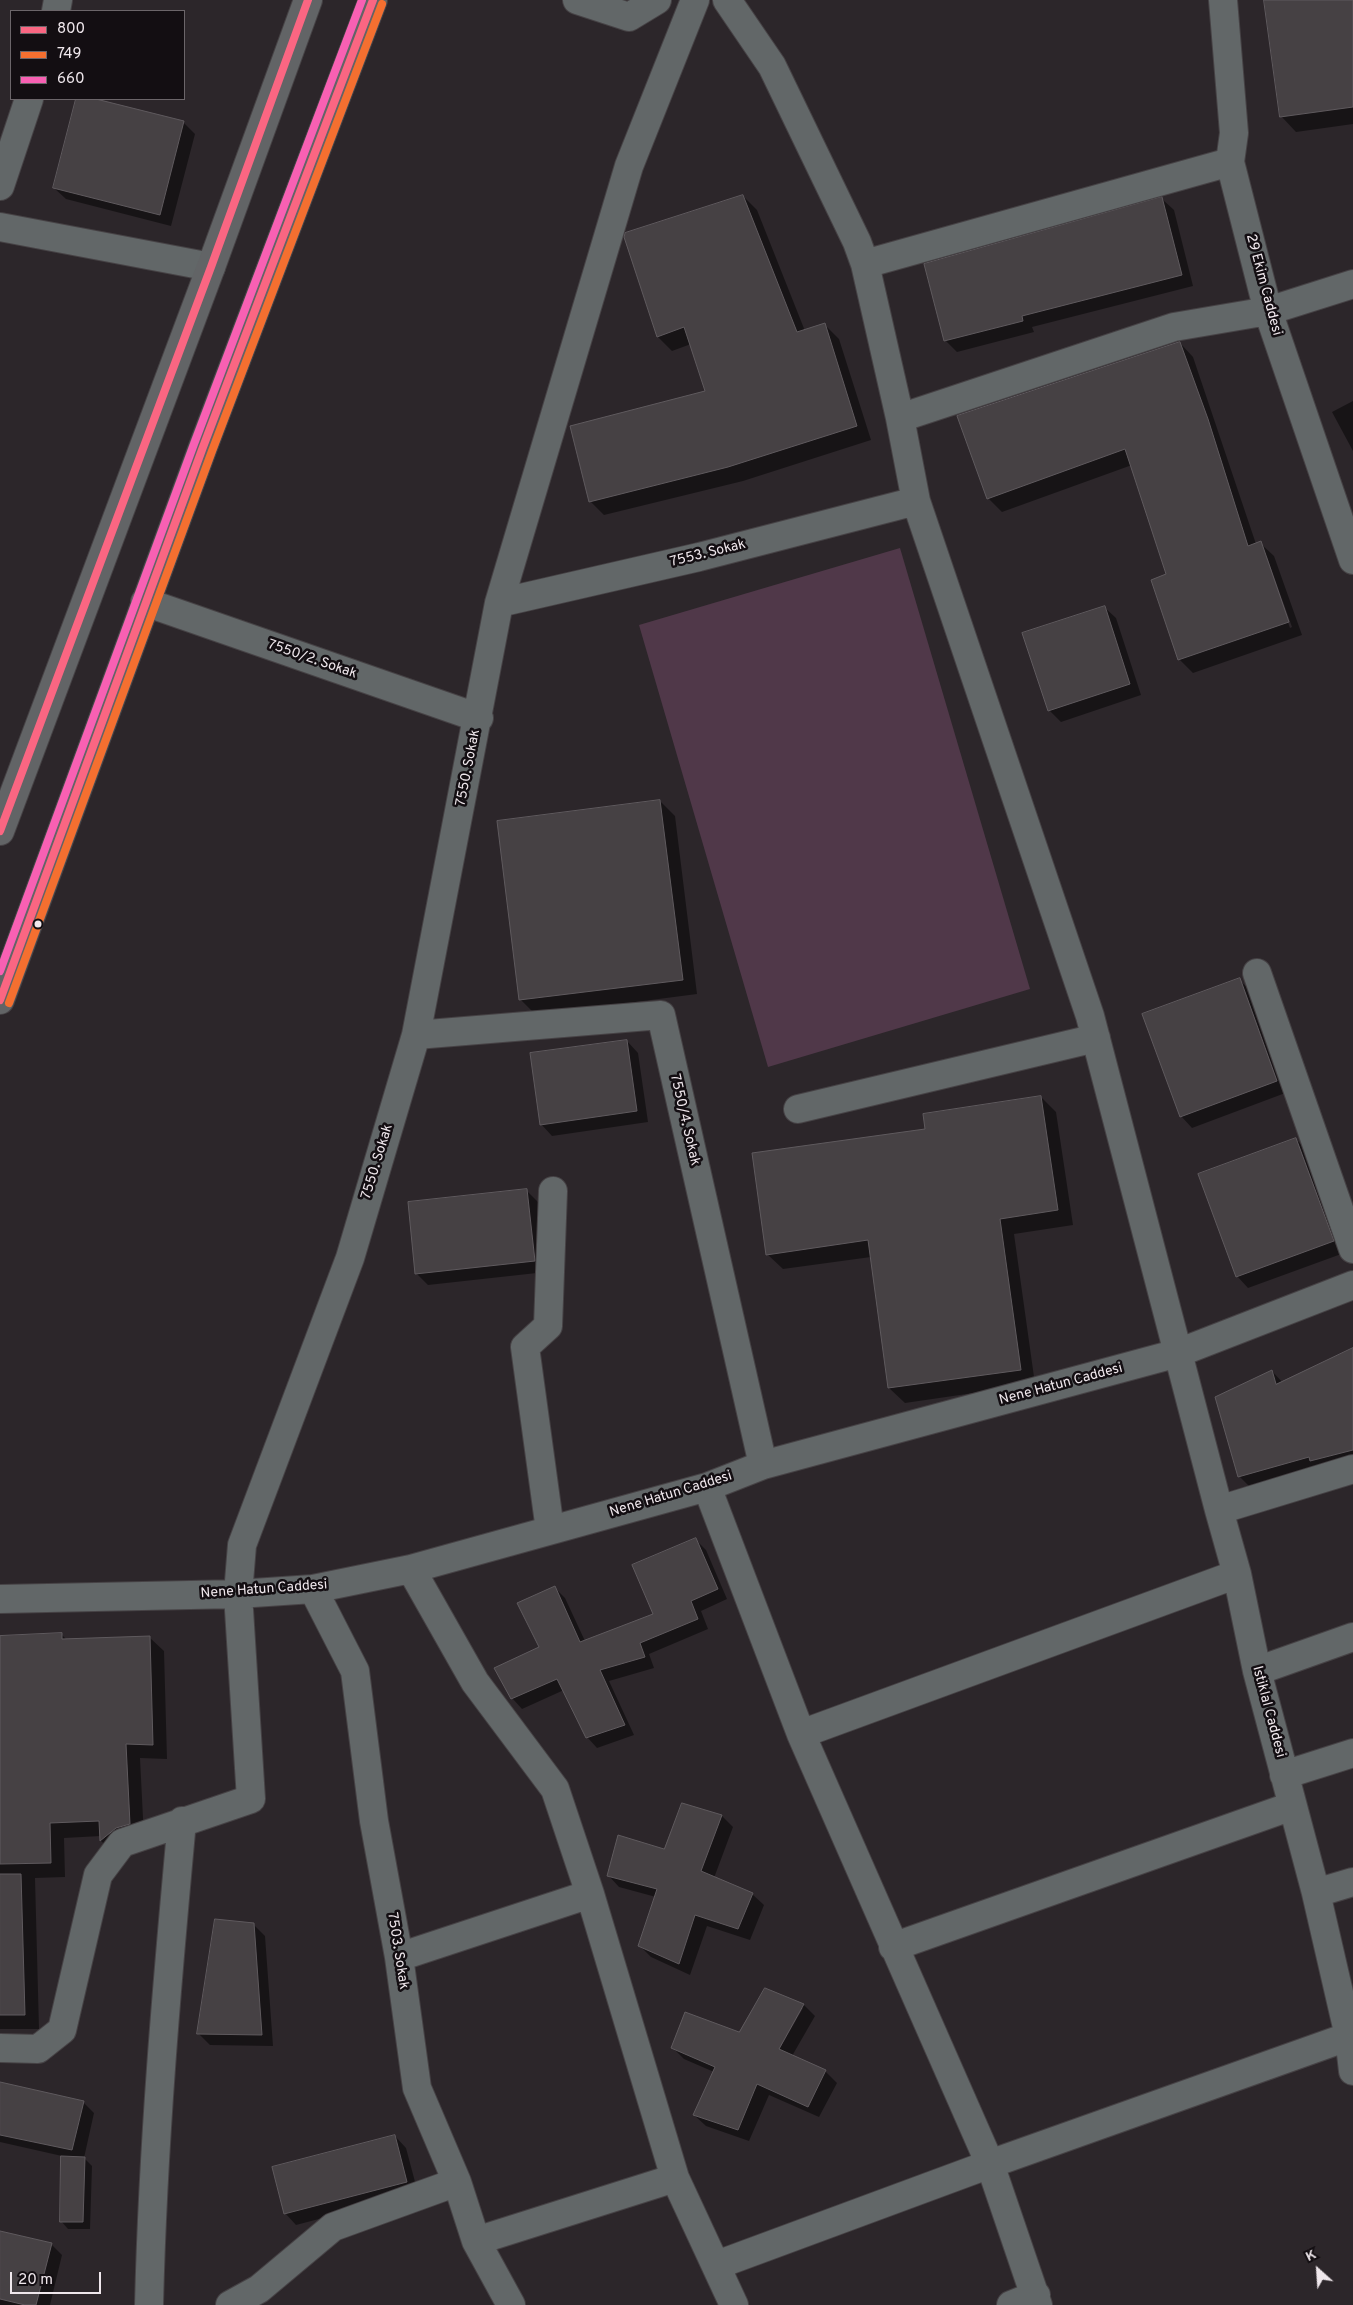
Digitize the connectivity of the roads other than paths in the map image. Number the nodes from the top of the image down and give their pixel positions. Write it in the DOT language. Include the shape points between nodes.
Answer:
graph roads {
  1 [pos="308,0"];
  2 [pos="373,0"];
  3 [pos="577,0"];
  4 [pos="658,0"];
  5 [pos="696,0"];
  6 [pos="727,0"];
  7 [pos="1222,0"];
  8 [pos="29,100"];
  9 [pos="1230,162"];
  10 [pos="0,186"];
  11 [pos="0,227"];
  12 [pos="865,264"];
  13 [pos="211,267"];
  14 [pos="1353,284"];
  15 [pos="1268,312"];
  16 [pos="900,418"];
  17 [pos="916,501"];
  18 [pos="1353,560"];
  19 [pos="145,602"];
  20 [pos="499,603"];
  21 [pos="478,718"];
  22 [pos="0,831"];
  23 [pos="1257,973"];
  24 [pos="0,1000"];
  25 [pos="416,1035"];
  26 [pos="1096,1038"];
  27 [pos="798,1109"];
  28 [pos="553,1191"];
  29 [pos="1353,1249"];
  30 [pos="1353,1285"];
  31 [pos="1178,1353"];
  32 [pos="763,1465"];
  33 [pos="1353,1469"];
  34 [pos="707,1487"];
  35 [pos="1219,1510"];
  36 [pos="550,1530"];
  37 [pos="411,1568"];
  38 [pos="1238,1574"];
  39 [pos="313,1589"];
  40 [pos="238,1594"];
  41 [pos="0,1599"];
  42 [pos="1353,1638"];
  43 [pos="1257,1671"];
  44 [pos="801,1734"];
  45 [pos="1353,1753"];
  46 [pos="1284,1775"];
  47 [pos="1292,1806"];
  48 [pos="182,1821"];
  49 [pos="1353,1882"];
  50 [pos="1316,1893"];
  51 [pos="590,1894"];
  52 [pos="893,1947"];
  53 [pos="399,1957"];
  54 [pos="1351,2035"];
  55 [pos="0,2048"];
  56 [pos="1353,2071"];
  57 [pos="990,2164"];
  58 [pos="676,2178"];
  59 [pos="457,2182"];
  60 [pos="476,2241"];
  61 [pos="717,2265"];
  62 [pos="1037,2300"];
  63 [pos="149,2305"];
  64 [pos="230,2305"];
  65 [pos="512,2305"];
  66 [pos="734,2305"];
  67 [pos="1011,2305"];
  1 -- 13 [label="highway"];
  2 -- 19 [label="highway"];
  3 -- 4 [label="street" via="629,17"];
  5 -- 20 [label="street, 7550. Sokak" via="629,166"];
  6 -- 12 [label="street, Istiklal Caddesi" via="772,66"];
  7 -- 9 [label="street, 29 Ekim Caddesi" via="1234,133"];
  8 -- 10 [label="street"];
  9 -- 12 [label="street"];
  9 -- 15 [label="street, 29 Ekim Caddesi"];
  11 -- 13 [label="street"];
  12 -- 16 [label="street, Istiklal Caddesi"];
  13 -- 22 [label="highway"];
  14 -- 15 [label="street"];
  15 -- 16 [label="street" via="1174,327"];
  15 -- 18 [label="street, 29 Ekim Caddesi"];
  16 -- 17 [label="street, Istiklal Caddesi"];
  17 -- 20 [label="street, 7553. Sokak" via="699,557"];
  17 -- 26 [label="street, Istiklal Caddesi"];
  19 -- 21 [label="street, 7550/2. Sokak"];
  19 -- 24 [label="highway"];
  20 -- 21 [label="street, 7550. Sokak"];
  21 -- 25 [label="street, 7550. Sokak"];
  23 -- 29 [label="street"];
  25 -- 32 [label="street, 7550/4. Sokak" via="661,1015"];
  25 -- 40 [label="street, 7550. Sokak" via="350,1258 242,1545"];
  26 -- 27 [label="street"];
  26 -- 31 [label="street, Istiklal Caddesi"];
  28 -- 36 [label="street" via="548,1326 525,1347"];
  30 -- 31 [label="street, Nene Hatun Caddesi"];
  31 -- 32 [label="street, Nene Hatun Caddesi"];
  31 -- 35 [label="street, Istiklal Caddesi"];
  32 -- 34 [label="street, Nene Hatun Caddesi"];
  33 -- 35 [label="street"];
  34 -- 36 [label="street, Nene Hatun Caddesi"];
  34 -- 44 [label="street"];
  35 -- 38 [label="street, Istiklal Caddesi"];
  36 -- 37 [label="street, Nene Hatun Caddesi"];
  37 -- 39 [label="street, Nene Hatun Caddesi"];
  37 -- 51 [label="street" via="475,1682 555,1789"];
  38 -- 43 [label="street, Istiklal Caddesi"];
  38 -- 44 [label="street"];
  39 -- 40 [label="street, Nene Hatun Caddesi"];
  39 -- 53 [label="street, 7503. Sokak" via="355,1671 374,1821"];
  40 -- 41 [label="street, Nene Hatun Caddesi"];
  40 -- 48 [label="street, 7550. Sokak" via="251,1799"];
  42 -- 43 [label="street"];
  43 -- 46 [label="street, Istiklal Caddesi"];
  44 -- 52 [label="street"];
  45 -- 46 [label="street"];
  46 -- 47 [label="street, Istiklal Caddesi"];
  47 -- 50 [label="street, Istiklal Caddesi"];
  47 -- 52 [label="street"];
  48 -- 55 [label="street" via="122,1843 98,1875 62,2030 38,2049"];
  48 -- 63 [label="street" via="163,2024 152,2193"];
  49 -- 50 [label="street"];
  50 -- 54 [label="street, Istiklal Caddesi"];
  51 -- 53 [label="street"];
  51 -- 58 [label="street"];
  52 -- 57 [label="street"];
  53 -- 59 [label="street, 7503. Sokak" via="417,2088"];
  54 -- 56 [label="street, Istiklal Caddesi"];
  54 -- 57 [label="street"];
  57 -- 61 [label="street"];
  57 -- 62 [label="street"];
  58 -- 60 [label="street"];
  58 -- 61 [label="street"];
  59 -- 60 [label="street, 7503. Sokak"];
  59 -- 64 [label="street" via="333,2227 259,2289"];
  60 -- 65 [label="street, 7503. Sokak"];
  61 -- 66 [label="street"];
  62 -- 67 [label="street"];
}
